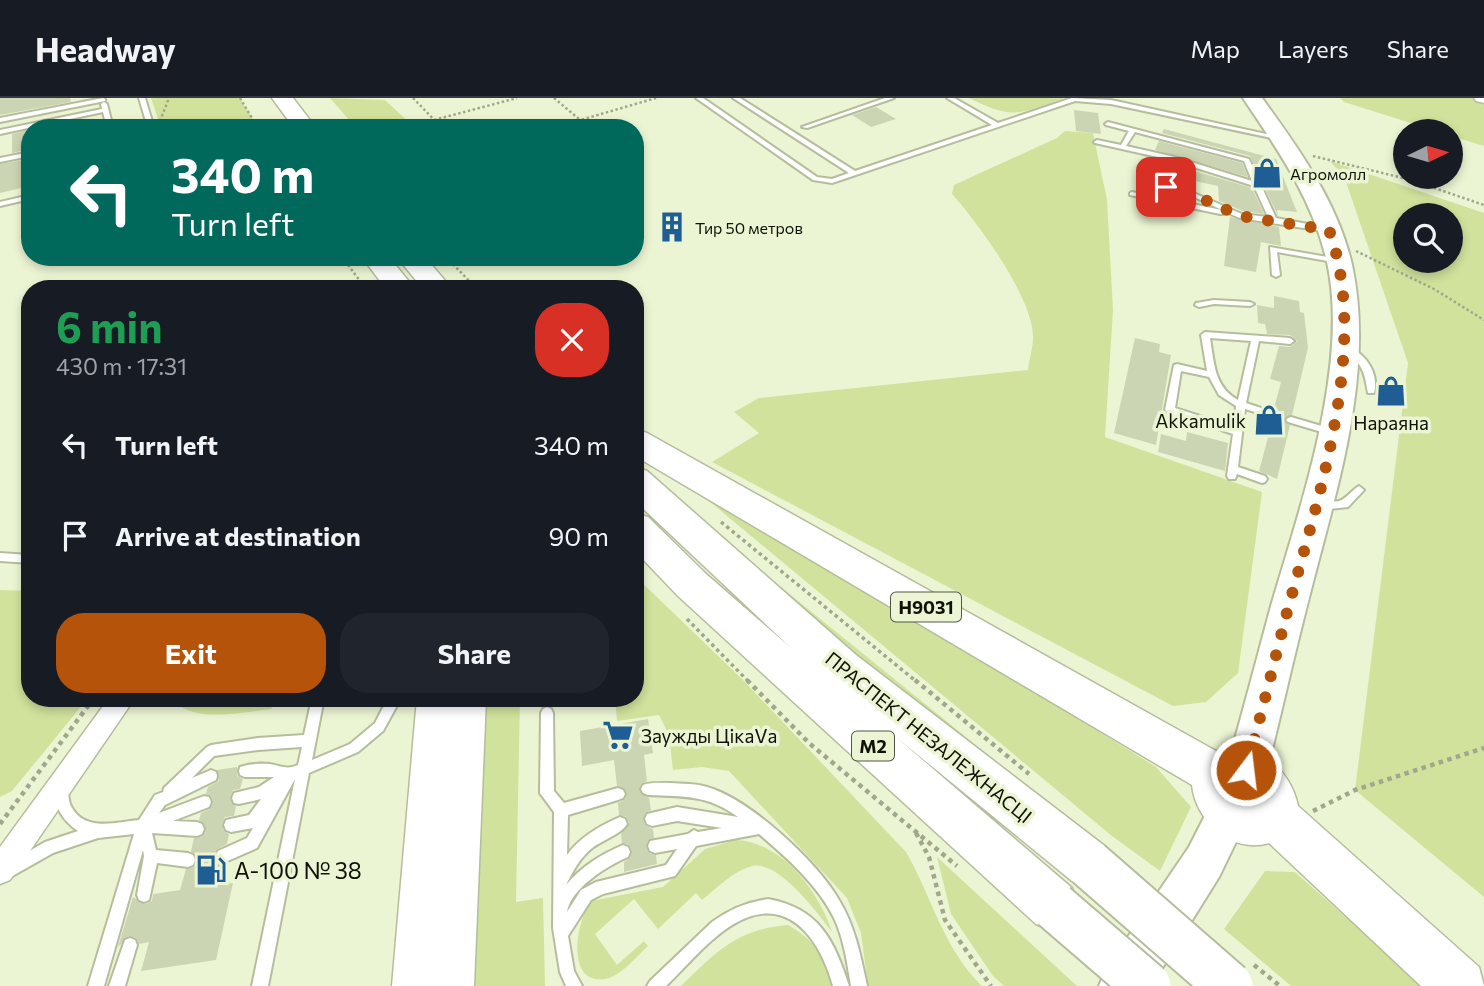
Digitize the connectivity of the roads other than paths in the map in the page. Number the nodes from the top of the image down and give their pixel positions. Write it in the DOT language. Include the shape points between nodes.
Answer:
graph roads {
  1 [pos="142,98"];
  2 [pos="699,98"];
  3 [pos="736,98"];
  4 [pos="891,98"];
  5 [pos="950,98"];
  6 [pos="1252,98"];
  7 [pos="103,99"];
  8 [pos="106,110"];
  9 [pos="63,119"];
  10 [pos="108,119"];
  11 [pos="148,119"];
  12 [pos="0,120"];
  13 [pos="997,124"];
  14 [pos="1108,124"];
  15 [pos="805,127"];
  16 [pos="21,128"];
  17 [pos="1133,130"];
  18 [pos="0,132"];
  19 [pos="1097,142"];
  20 [pos="1286,145"];
  21 [pos="1122,148"];
  22 [pos="21,156"];
  23 [pos="0,160"];
  24 [pos="853,173"];
  25 [pos="1257,185"];
  26 [pos="1166,187"];
  27 [pos="1132,194"];
  28 [pos="21,199"];
  29 [pos="0,204"];
  30 [pos="1240,216"];
  31 [pos="1273,220"];
  32 [pos="1333,243"];
  33 [pos="382,266"];
  34 [pos="418,266"];
  35 [pos="1276,275"];
  36 [pos="394,280"];
  37 [pos="430,280"];
  38 [pos="1250,304"];
  39 [pos="1199,306"];
  40 [pos="1256,338"];
  41 [pos="1290,341"];
  42 [pos="1343,347"];
  43 [pos="1212,375"];
  44 [pos="1371,391"];
  45 [pos="1241,406"];
  46 [pos="1258,410"];
  47 [pos="1291,420"];
  48 [pos="1238,432"];
  49 [pos="1332,432"];
  50 [pos="644,445"];
  51 [pos="1262,479"];
  52 [pos="644,488"];
  53 [pos="1359,490"];
  54 [pos="1317,506"];
  55 [pos="644,540"];
  56 [pos="0,557"];
  57 [pos="21,558"];
  58 [pos="644,565"];
  59 [pos="686,598"];
  60 [pos="117,707"];
  61 [pos="316,707"];
  62 [pos="392,707"];
  63 [pos="437,707"];
  64 [pos="464,707"];
  65 [pos="547,713"];
  66 [pos="309,741"];
  67 [pos="244,771"];
  68 [pos="297,772"];
  69 [pos="211,776"];
  70 [pos="63,786"];
  71 [pos="648,789"];
  72 [pos="618,794"];
  73 [pos="1254,797"];
  74 [pos="239,798"];
  75 [pos="160,800"];
  76 [pos="204,802"];
  77 [pos="561,810"];
  78 [pos="652,819"];
  79 [pos="620,824"];
  80 [pos="231,825"];
  81 [pos="143,827"];
  82 [pos="764,828"];
  83 [pos="197,830"];
  84 [pos="98,831"];
  85 [pos="694,837"];
  86 [pos="655,846"];
  87 [pos="623,852"];
  88 [pos="151,856"];
  89 [pos="223,856"];
  90 [pos="188,860"];
  91 [pos="0,870"];
  92 [pos="0,877"];
  93 [pos="561,885"];
  94 [pos="144,895"];
  95 [pos="561,904"];
  96 [pos="561,934"];
  97 [pos="130,945"];
  98 [pos="1242,975"];
  99 [pos="96,986"];
  100 [pos="117,986"];
  101 [pos="260,986"];
  102 [pos="418,986"];
  103 [pos="448,986"];
  104 [pos="574,986"];
  105 [pos="655,986"];
  106 [pos="841,986"];
  107 [pos="859,986"];
  108 [pos="1123,986"];
  109 [pos="1147,986"];
  110 [pos="1460,986"];
  1 -- 11 [label="lane"];
  2 -- 24 [label="lane" via="815,179 832,181"];
  3 -- 24 [label="lane"];
  4 -- 15 [label="lane"];
  5 -- 13 [label="lane"];
  6 -- 20 [label="main road"];
  7 -- 8 [label="lane"];
  7 -- 12 [label="lane"];
  8 -- 9 [label="lane"];
  8 -- 10 [label="lane"];
  13 -- 20 [label="lane" via="1090,99"];
  13 -- 24 [label="lane"];
  14 -- 17 [label="lane"];
  16 -- 18 [label="lane"];
  17 -- 21 [label="lane"];
  17 -- 25 [label="lane" via="1247,160"];
  19 -- 21 [label="lane"];
  20 -- 32 [label="main road" via="1310,181"];
  21 -- 25 [label="lane" via="1172,158"];
  22 -- 23 [label="lane"];
  25 -- 31 [label="lane"];
  26 -- 30 [label="lane"];
  27 -- 30 [label="lane"];
  28 -- 29 [label="lane"];
  30 -- 31 [label="lane"];
  31 -- 32 [label="lane"];
  32 -- 35 [label="lane" via="1273,249"];
  32 -- 42 [label="main road" via="1344,294"];
  33 -- 36 [label="highway"];
  34 -- 37 [label="highway"];
  38 -- 39 [label="lane"];
  40 -- 41 [label="lane"];
  40 -- 43 [label="lane" via="1205,335"];
  40 -- 45 [label="lane"];
  42 -- 44 [label="lane" via="1357,355 1373,378"];
  42 -- 49 [label="main road"];
  43 -- 45 [label="lane" via="1220,395"];
  43 -- 48 [label="lane" via="1177,368 1170,410"];
  45 -- 46 [label="lane"];
  45 -- 48 [label="lane"];
  47 -- 49 [label="lane"];
  48 -- 51 [label="lane" via="1233,473"];
  49 -- 54 [label="main road"];
  50 -- 73 [label="highway, Н9031"];
  52 -- 98 [label="highway, ПРАСПЕКТ НЕЗАЛЕЖНАСЦІ / М2, bridge" via="841,668 1088,864"];
  53 -- 54 [label="lane" via="1344,503"];
  54 -- 73 [label="main road"];
  55 -- 59 [label="highway, ПРАСПЕКТ НЕЗАЛЕЖНАСЦІ / М2"];
  56 -- 57 [label="lane"];
  58 -- 59 [label="highway"];
  59 -- 109 [label="highway, ПРАСПЕКТ НЕЗАЛЕЖНАСЦІ / М2, bridge"];
  60 -- 70 [label="street"];
  61 -- 66 [label="lane"];
  62 -- 68 [label="lane" via="354,748"];
  63 -- 102 [label="highway"];
  64 -- 103 [label="highway"];
  65 -- 77 [label="lane" via="547,793"];
  66 -- 68 [label="lane"];
  66 -- 75 [label="lane" via="211,751"];
  67 -- 68 [label="lane"];
  68 -- 74 [label="lane" via="262,793"];
  68 -- 80 [label="lane" via="253,821"];
  68 -- 89 [label="lane" via="252,843"];
  68 -- 101 [label="lane"];
  69 -- 75 [label="lane"];
  70 -- 84 [label="lane" via="61,801 66,813"];
  70 -- 91 [label="street"];
  71 -- 82 [label="lane" via="709,794"];
  72 -- 77 [label="lane"];
  73 -- 108 [label="main road" via="1204,862"];
  73 -- 110 [label="highway, Н9031"];
  75 -- 81 [label="lane"];
  76 -- 81 [label="lane"];
  77 -- 93 [label="lane"];
  78 -- 82 [label="lane" via="677,814"];
  79 -- 93 [label="lane" via="590,838 574,855"];
  81 -- 83 [label="lane"];
  81 -- 84 [label="lane"];
  81 -- 88 [label="lane"];
  81 -- 99 [label="lane"];
  82 -- 85 [label="lane"];
  82 -- 107 [label="lane" via="814,877 835,905"];
  84 -- 92 [label="lane" via="41,851"];
  85 -- 86 [label="lane"];
  85 -- 96 [label="lane" via="670,872 601,887 586,895"];
  87 -- 95 [label="lane" via="597,863 580,877"];
  88 -- 90 [label="lane"];
  88 -- 94 [label="lane"];
  93 -- 95 [label="lane"];
  95 -- 96 [label="lane"];
  96 -- 104 [label="lane" via="562,954"];
  97 -- 100 [label="lane"];
  105 -- 106 [label="lane" via="726,921 766,906 787,908 808,921 827,945"];
}
